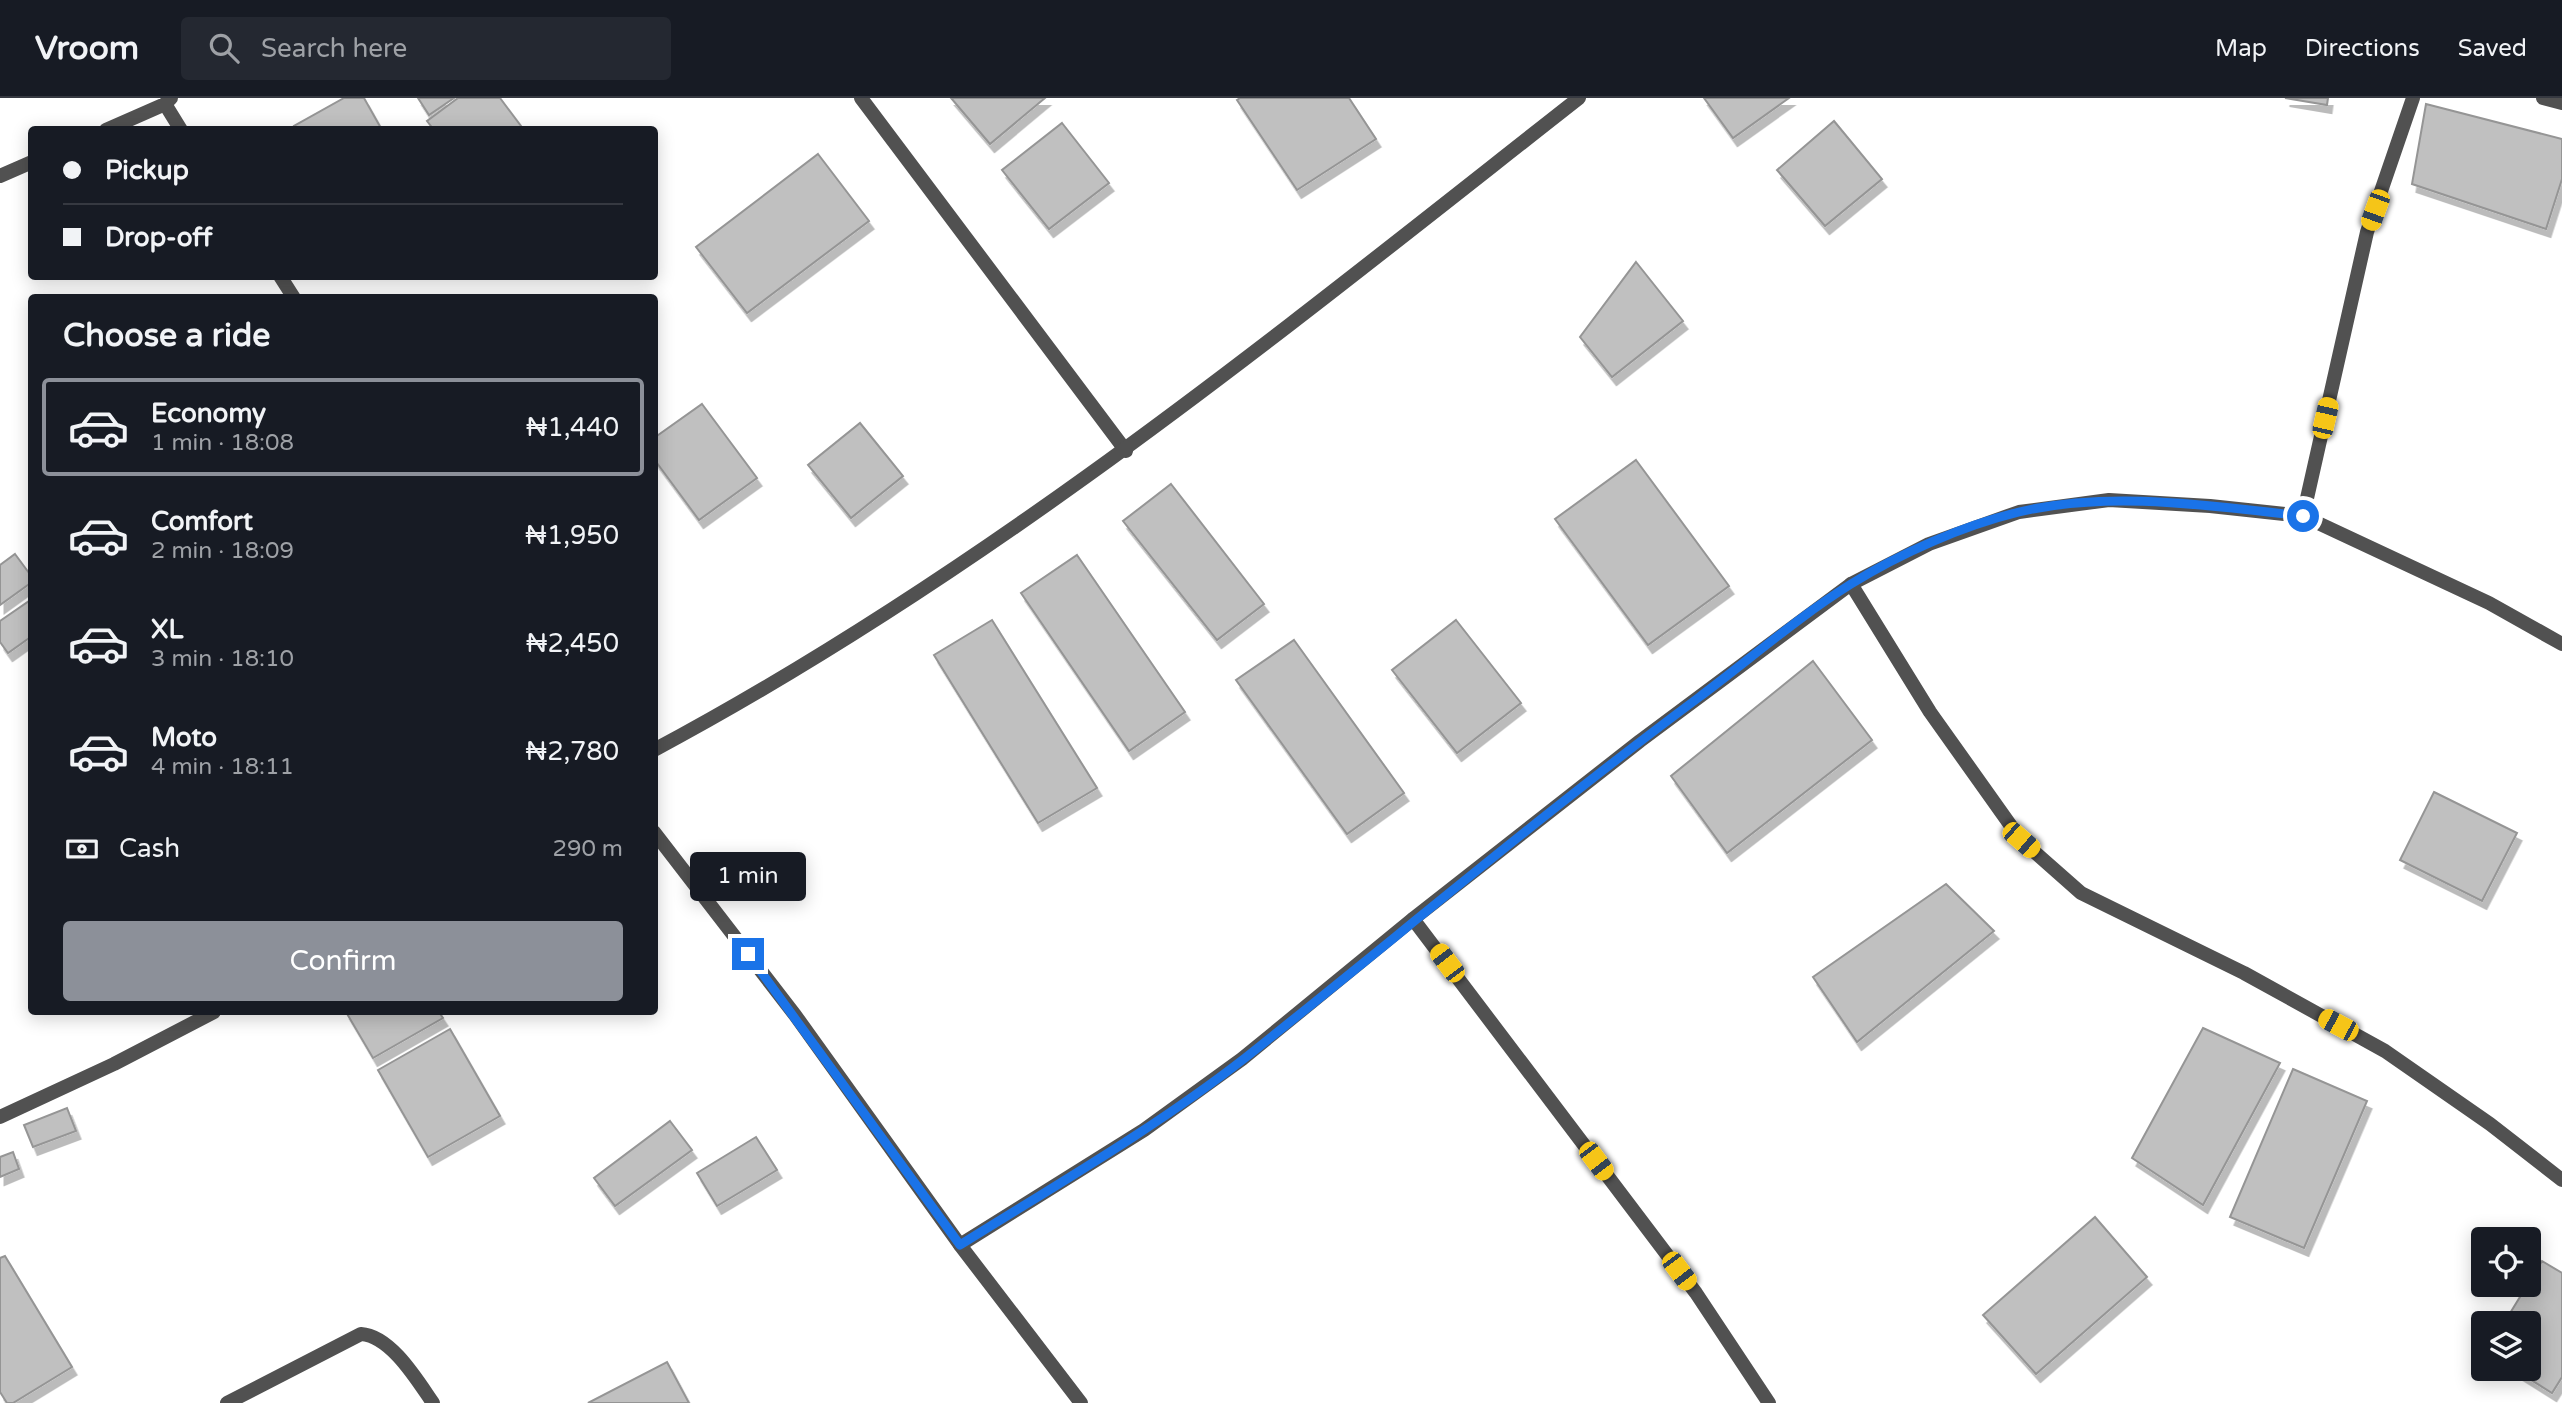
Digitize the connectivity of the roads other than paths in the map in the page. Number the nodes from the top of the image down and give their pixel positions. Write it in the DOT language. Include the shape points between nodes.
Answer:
graph roads {
  1 [pos="861,98"];
  2 [pos="1580,98"];
  3 [pos="2413,98"];
  4 [pos="2543,98"];
  5 [pos="168,101"];
  6 [pos="2562,103"];
  7 [pos="115,126"];
  8 [pos="179,126"];
  9 [pos="28,164"];
  10 [pos="0,176"];
  11 [pos="1126,451"];
  12 [pos="2303,516"];
  13 [pos="1851,584"];
  14 [pos="2562,644"];
  15 [pos="658,748"];
  16 [pos="658,837"];
  17 [pos="1413,919"];
  18 [pos="208,1015"];
  19 [pos="0,1117"];
  20 [pos="2562,1180"];
  21 [pos="960,1245"];
  22 [pos="228,1403"];
  23 [pos="433,1403"];
  24 [pos="1081,1403"];
  25 [pos="1769,1403"];
  1 -- 11 [label="street"];
  2 -- 11 [label="street"];
  3 -- 12 [label="street" via="2367,232"];
  4 -- 6 [label="street"];
  5 -- 7 [label="street"];
  5 -- 8 [label="street"];
  9 -- 10 [label="street"];
  11 -- 15 [label="street" via="932,584 748,701"];
  12 -- 13 [label="street" via="2109,500 2019,512 1929,544"];
  12 -- 14 [label="street" via="2489,603"];
  13 -- 17 [label="street"];
  13 -- 20 [label="street" via="1930,712 2021,840 2081,892 2244,973 2385,1051"];
  16 -- 21 [label="street" via="795,1015"];
  17 -- 21 [label="street" via="1242,1059 1144,1130"];
  17 -- 25 [label="street" via="1696,1293"];
  18 -- 19 [label="street"];
  21 -- 24 [label="street"];
  22 -- 23 [label="street" via="361,1334 372,1334 385,1344"];
}
